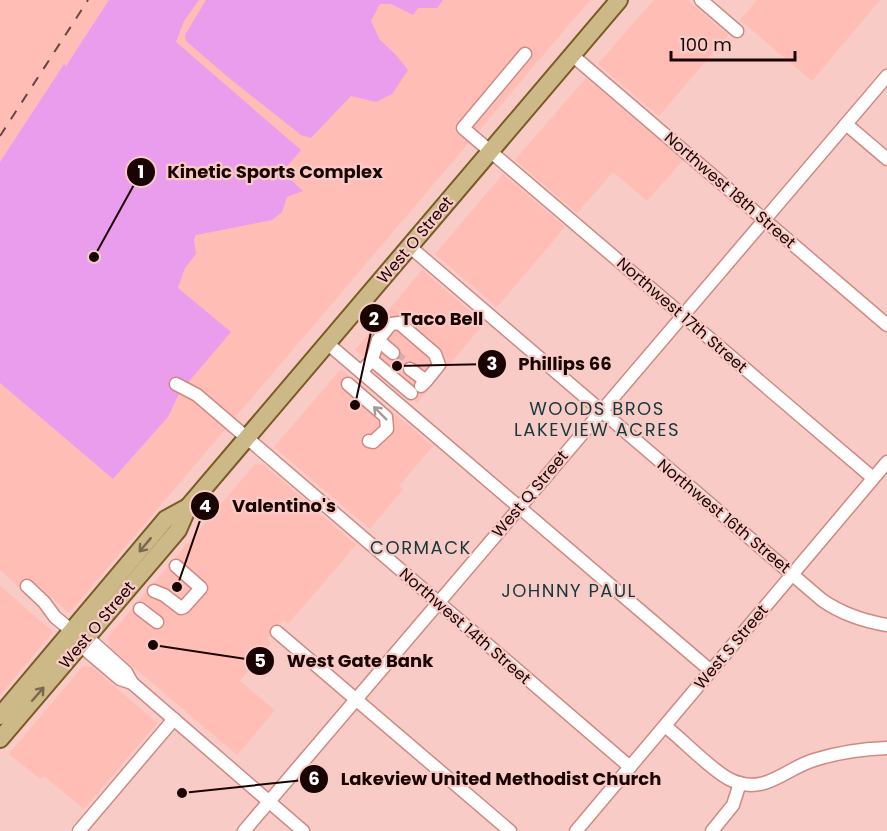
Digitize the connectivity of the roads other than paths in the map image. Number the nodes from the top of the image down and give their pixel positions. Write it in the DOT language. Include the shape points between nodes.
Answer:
graph roads {
  1 [pos="619,0"];
  2 [pos="701,0"];
  3 [pos="737,31"];
  4 [pos="525,54"];
  5 [pos="572,55"];
  6 [pos="887,76"];
  7 [pos="846,124"];
  8 [pos="490,151"];
  9 [pos="887,159"];
  10 [pos="764,220"];
  11 [pos="409,246"];
  12 [pos="682,315"];
  13 [pos="887,324"];
  14 [pos="327,343"];
  15 [pos="375,350"];
  16 [pos="390,356"];
  17 [pos="407,371"];
  18 [pos="361,372"];
  19 [pos="176,384"];
  20 [pos="348,384"];
  21 [pos="419,387"];
  22 [pos="401,405"];
  23 [pos="601,411"];
  24 [pos="246,438"];
  25 [pos="369,441"];
  26 [pos="887,462"];
  27 [pos="873,478"];
  28 [pos="520,507"];
  29 [pos="176,566"];
  30 [pos="793,574"];
  31 [pos="27,586"];
  32 [pos="154,591"];
  33 [pos="438,603"];
  34 [pos="140,609"];
  35 [pos="157,622"];
  36 [pos="887,625"];
  37 [pos="276,632"];
  38 [pos="80,638"];
  39 [pos="711,671"];
  40 [pos="356,699"];
  41 [pos="0,716"];
  42 [pos="174,719"];
  43 [pos="665,726"];
  44 [pos="0,739"];
  45 [pos="887,748"];
  46 [pos="630,767"];
  47 [pos="740,783"];
  48 [pos="269,801"];
  49 [pos="80,831"];
  50 [pos="244,831"];
  51 [pos="303,831"];
  52 [pos="510,831"];
  53 [pos="576,831"];
  54 [pos="712,831"];
  1 -- 5 [label="main road, West O Street"];
  2 -- 3 [label="street"];
  4 -- 8 [label="street, Northwest 17th Street" via="463,128"];
  5 -- 8 [label="main road, West O Street"];
  5 -- 10 [label="street, Northwest 18th Street"];
  6 -- 7 [label="street, West Q Street"];
  7 -- 9 [label="street"];
  7 -- 10 [label="street, West Q Street"];
  8 -- 11 [label="main road, West O Street"];
  8 -- 12 [label="street, Northwest 17th Street"];
  10 -- 12 [label="street, West Q Street"];
  10 -- 13 [label="street, Northwest 18th Street"];
  11 -- 14 [label="main road, West O Street"];
  11 -- 23 [label="street, Northwest 16th Street"];
  12 -- 23 [label="street, West Q Street"];
  12 -- 27 [label="street, Northwest 17th Street"];
  14 -- 18 [label="street"];
  14 -- 24 [label="main road, West O Street"];
  15 -- 16 [label="street"];
  15 -- 18 [label="street"];
  15 -- 21 [label="street"];
  15 -- 21 [label="street" via="391,324 399,323 435,354 439,365"];
  17 -- 21 [label="street"];
  18 -- 22 [label="street"];
  19 -- 24 [label="street, Northwest 14th Street" via="197,395"];
  25 -- 20 [label="street, one-way" via="373,442 387,429 386,417"];
  21 -- 22 [label="street"];
  22 -- 28 [label="street"];
  23 -- 28 [label="street, West Q Street"];
  23 -- 30 [label="street, Northwest 16th Street"];
  24 -- 33 [label="street, Northwest 14th Street"];
  24 -- 38 [label="main road, West O Street" via="188,507 178,531"];
  26 -- 27 [label="street, West S Street"];
  27 -- 30 [label="street, West S Street"];
  28 -- 33 [label="street, West Q Street"];
  28 -- 39 [label="street"];
  29 -- 32 [label="street" via="201,588 181,608"];
  30 -- 36 [label="street, Northwest 16th Street" via="840,612"];
  30 -- 39 [label="street, West S Street"];
  31 -- 38 [label="street"];
  33 -- 40 [label="street, West Q Street"];
  33 -- 46 [label="street, Northwest 14th Street"];
  34 -- 35 [label="street"];
  37 -- 40 [label="street"];
  38 -- 41 [label="main road, West O Street"];
  38 -- 42 [label="street" via="126,672 132,683"];
  44 -- 38 [label="main road, West O Street, one-way"];
  39 -- 43 [label="street, West S Street"];
  40 -- 48 [label="street, West Q Street"];
  40 -- 52 [label="street"];
  42 -- 48 [label="street"];
  42 -- 49 [label="street"];
  43 -- 46 [label="street, West S Street"];
  43 -- 47 [label="street" via="722,774"];
  45 -- 47 [label="street" via="854,750 812,760 767,784"];
  46 -- 53 [label="street, West S Street"];
  47 -- 54 [label="street" via="729,811"];
  48 -- 50 [label="street, West Q Street"];
  48 -- 51 [label="street"];
}
